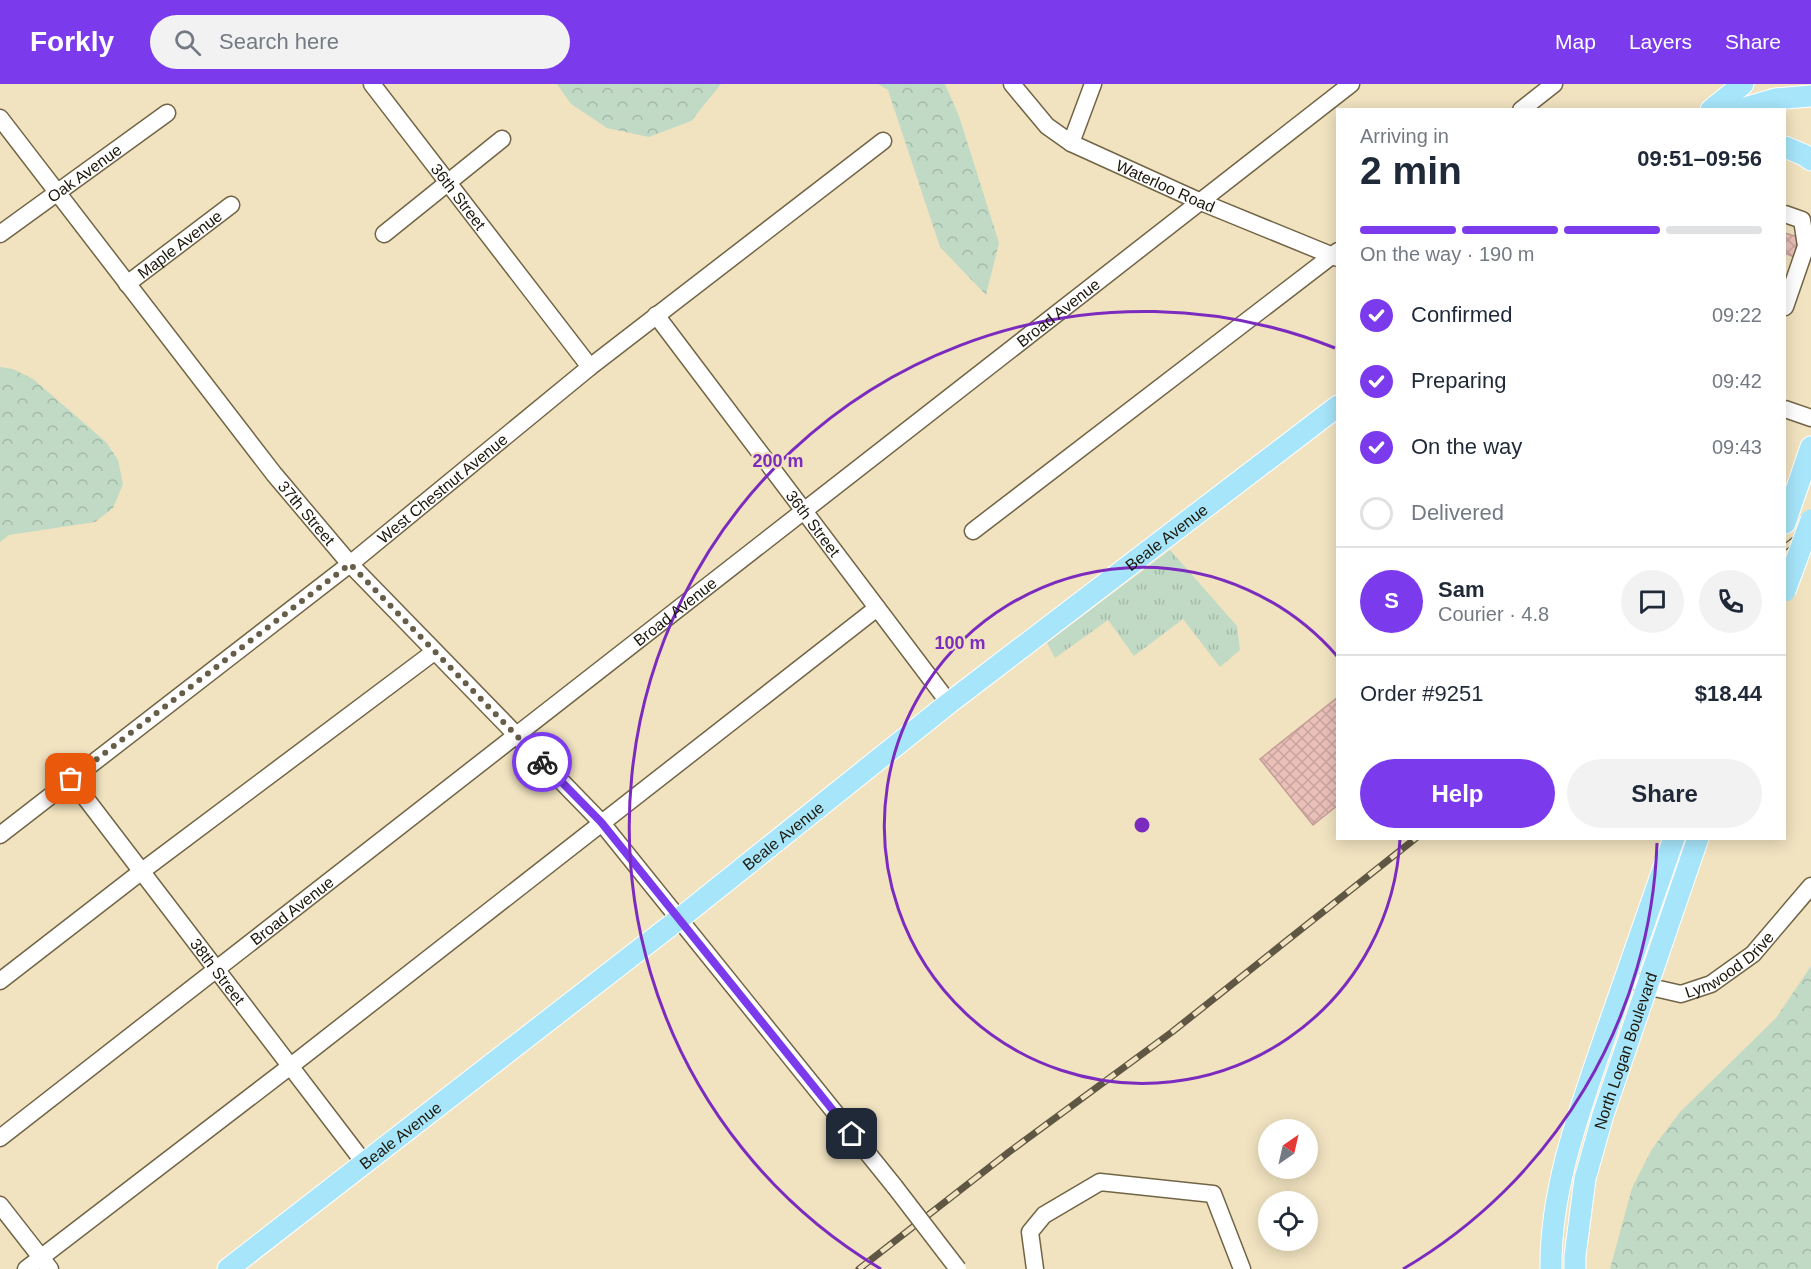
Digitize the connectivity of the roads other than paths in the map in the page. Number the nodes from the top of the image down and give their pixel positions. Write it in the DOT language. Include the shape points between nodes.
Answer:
graph roads {
  1 [pos="372,84"];
  2 [pos="1012,84"];
  3 [pos="1093,84"];
  4 [pos="1351,84"];
  5 [pos="1554,84"];
  6 [pos="1743,84"];
  7 [pos="1811,96"];
  8 [pos="1524,108"];
  9 [pos="1713,108"];
  10 [pos="1745,108"];
  11 [pos="167,113"];
  12 [pos="0,118"];
  13 [pos="502,139"];
  14 [pos="884,141"];
  15 [pos="1071,143"];
  16 [pos="1786,147"];
  17 [pos="1811,160"];
  18 [pos="449,182"];
  19 [pos="57,193"];
  20 [pos="1201,202"];
  21 [pos="231,205"];
  22 [pos="1786,214"];
  23 [pos="0,234"];
  24 [pos="384,234"];
  25 [pos="1336,255"];
  26 [pos="127,284"];
  27 [pos="1786,304"];
  28 [pos="656,315"];
  29 [pos="590,367"];
  30 [pos="1336,408"];
  31 [pos="1786,409"];
  32 [pos="1811,418"];
  33 [pos="1811,447"];
  34 [pos="804,512"];
  35 [pos="1786,520"];
  36 [pos="1811,520"];
  37 [pos="973,531"];
  38 [pos="350,564"];
  39 [pos="1786,588"];
  40 [pos="877,608"];
  41 [pos="434,652"];
  42 [pos="949,703"];
  43 [pos="516,736"];
  44 [pos="71,779"];
  45 [pos="601,822"];
  46 [pos="0,835"];
  47 [pos="1673,840"];
  48 [pos="1697,840"];
  49 [pos="142,871"];
  50 [pos="1811,886"];
  51 [pos="679,919"];
  52 [pos="218,970"];
  53 [pos="1624,978"];
  54 [pos="0,981"];
  55 [pos="1646,986"];
  56 [pos="291,1066"];
  57 [pos="0,1138"];
  58 [pos="365,1164"];
  59 [pos="0,1205"];
  60 [pos="45,1263"];
  61 [pos="26,1269"];
  62 [pos="228,1269"];
  63 [pos="958,1269"];
  64 [pos="1035,1269"];
  65 [pos="1242,1269"];
  66 [pos="1551,1269"];
  67 [pos="1575,1269"];
  1 -- 18 [label="street, 36th Street"];
  2 -- 15 [label="street, Waterloo Road" via="1047,126"];
  3 -- 15 [label="street"];
  4 -- 20 [label="street, Broad Avenue"];
  5 -- 8 [label="street"];
  6 -- 9 [label="main road"];
  7 -- 10 [label="main road" via="1775,99"];
  11 -- 19 [label="street, Oak Avenue"];
  12 -- 19 [label="street, 37th Street"];
  13 -- 18 [label="street"];
  14 -- 28 [label="street, West Chestnut Avenue"];
  15 -- 20 [label="street, Waterloo Road"];
  16 -- 17 [label="main road"];
  18 -- 24 [label="street"];
  18 -- 29 [label="street, 36th Street"];
  19 -- 23 [label="street, Oak Avenue"];
  19 -- 26 [label="street, 37th Street"];
  20 -- 25 [label="street, Waterloo Road"];
  20 -- 34 [label="street, Broad Avenue"];
  21 -- 26 [label="street, Maple Avenue"];
  22 -- 27 [label="street" via="1802,220 1806,246"];
  25 -- 37 [label="street"];
  26 -- 38 [label="street, 37th Street" via="274,474"];
  28 -- 29 [label="street, West Chestnut Avenue"];
  28 -- 34 [label="street, 36th Street"];
  29 -- 38 [label="street, West Chestnut Avenue"];
  30 -- 42 [label="main road, Beale Avenue"];
  31 -- 32 [label="street"];
  33 -- 35 [label="main road"];
  34 -- 40 [label="street, 36th Street"];
  34 -- 43 [label="street, Broad Avenue"];
  36 -- 39 [label="main road, bridge"];
  38 -- 41 [label="street, 37th Street"];
  38 -- 44 [label="street, West Chestnut Avenue"];
  40 -- 42 [label="street, 36th Street"];
  40 -- 45 [label="street"];
  41 -- 43 [label="street, 37th Street"];
  41 -- 49 [label="street"];
  42 -- 51 [label="main road, Beale Avenue"];
  43 -- 45 [label="street, 37th Street"];
  43 -- 52 [label="street, Broad Avenue"];
  44 -- 46 [label="street, West Chestnut Avenue"];
  44 -- 49 [label="street, 38th Street"];
  45 -- 51 [label="street, 37th Street"];
  45 -- 56 [label="street"];
  47 -- 53 [label="main road, North Logan Boulevard"];
  48 -- 55 [label="main road, North Logan Boulevard"];
  49 -- 52 [label="street, 38th Street"];
  49 -- 54 [label="street"];
  50 -- 55 [label="street, Lynwood Drive" via="1753,954 1711,984 1681,994"];
  51 -- 58 [label="main road, Beale Avenue"];
  51 -- 63 [label="street, 37th Street, bridge"];
  52 -- 56 [label="street, 38th Street"];
  52 -- 57 [label="street, Broad Avenue"];
  53 -- 55 [label="street, Lynwood Drive"];
  53 -- 66 [label="main road, North Logan Boulevard" via="1562,1174"];
  55 -- 67 [label="main road, North Logan Boulevard" via="1602,1115 1585,1179"];
  56 -- 58 [label="street, 38th Street"];
  56 -- 60 [label="street"];
  58 -- 62 [label="main road, Beale Avenue"];
  59 -- 60 [label="street"];
  60 -- 61 [label="street"];
  64 -- 65 [label="street" via="1030,1232 1044,1215 1100,1182 1213,1194"];
}
